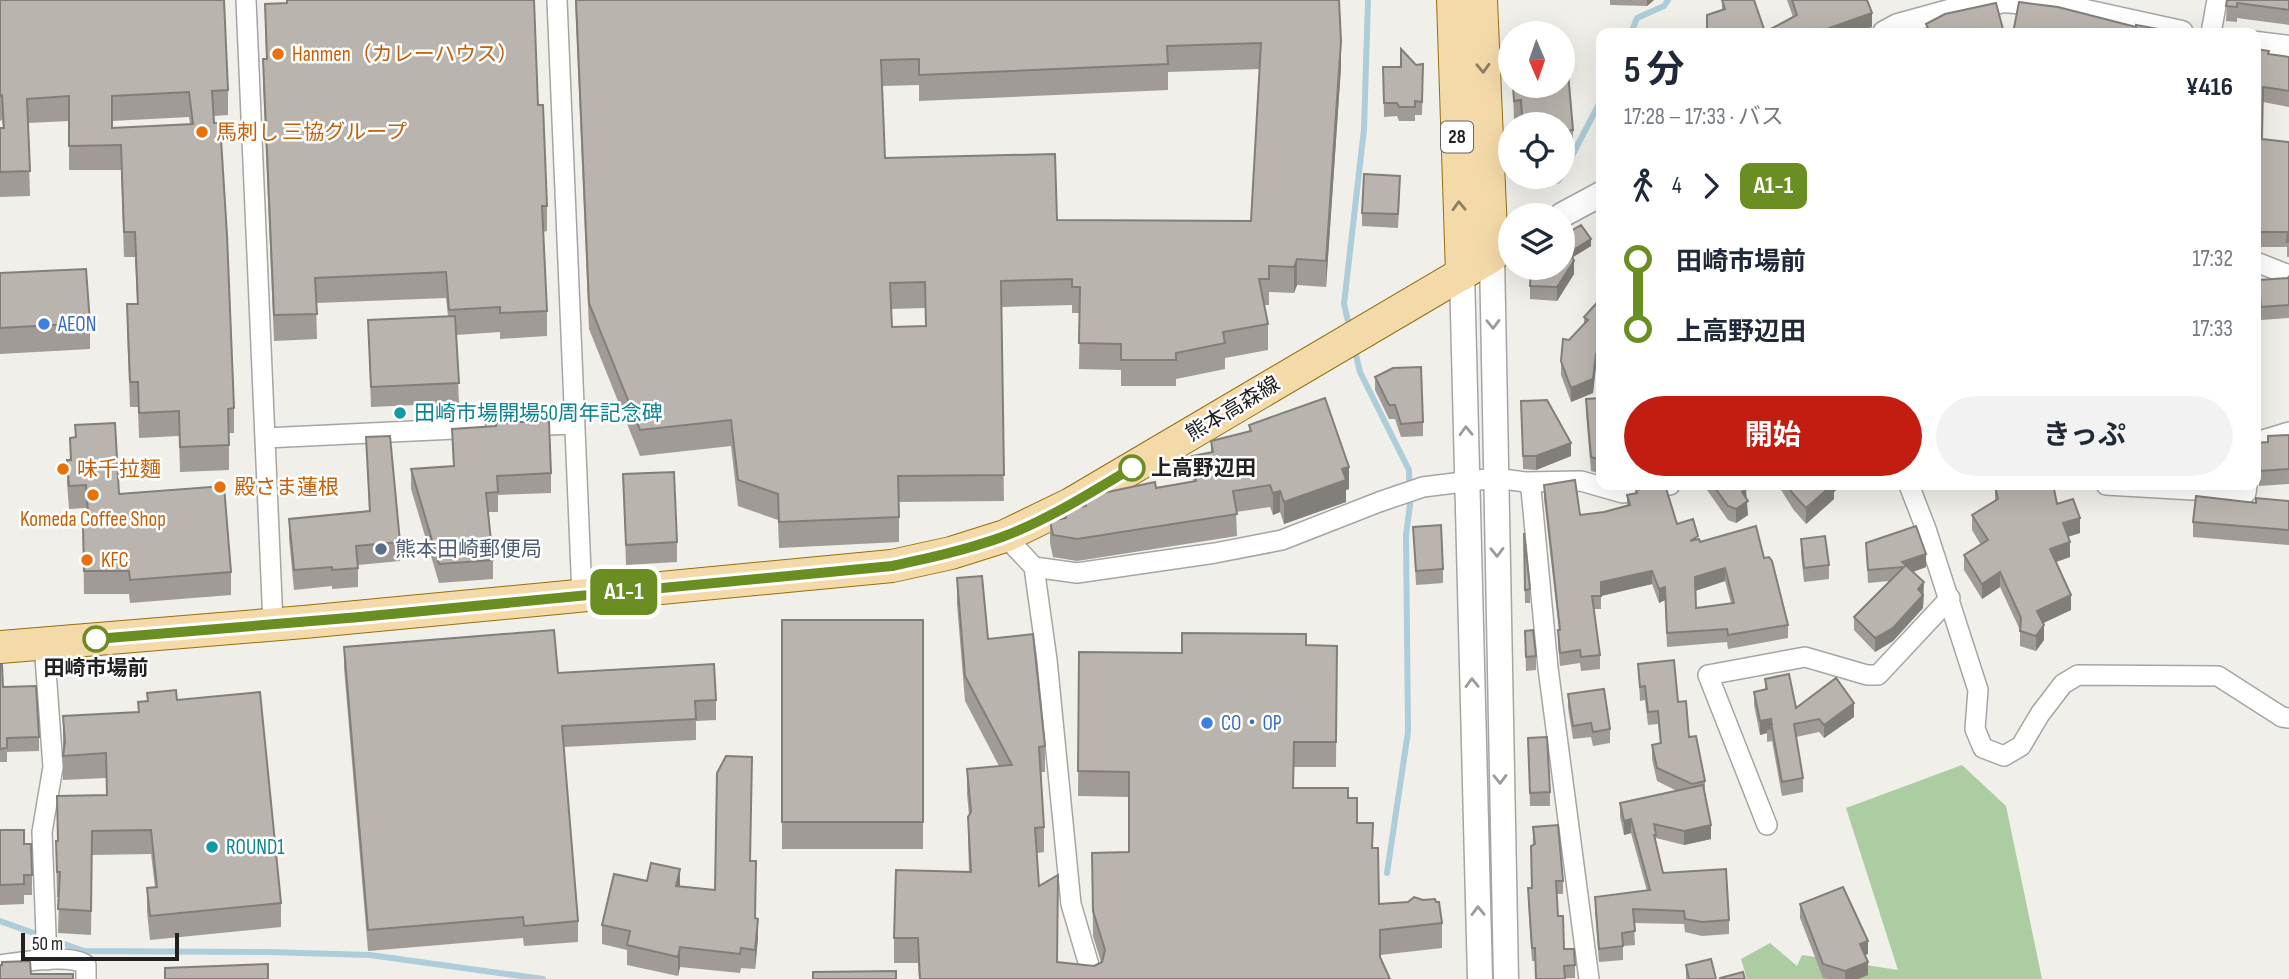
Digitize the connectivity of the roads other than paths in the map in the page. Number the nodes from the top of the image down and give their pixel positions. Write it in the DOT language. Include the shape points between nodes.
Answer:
graph roads {
  1 [pos="246,0"];
  2 [pos="557,0"];
  3 [pos="1452,0"];
  4 [pos="1480,0"];
  5 [pos="2217,0"];
  6 [pos="1894,28"];
  7 [pos="2157,28"];
  8 [pos="2212,28"];
  9 [pos="2261,45"];
  10 [pos="2289,48"];
  11 [pos="1596,197"];
  12 [pos="1575,208"];
  13 [pos="1498,215"];
  14 [pos="1498,253"];
  15 [pos="2261,263"];
  16 [pos="1462,274"];
  17 [pos="2289,275"];
  18 [pos="1500,280"];
  19 [pos="575,424"];
  20 [pos="2289,432"];
  21 [pos="265,438"];
  22 [pos="2261,440"];
  23 [pos="1495,478"];
  24 [pos="1467,481"];
  25 [pos="1526,482"];
  26 [pos="1596,485"];
  27 [pos="1612,490"];
  28 [pos="1641,490"];
  29 [pos="1911,490"];
  30 [pos="2194,490"];
  31 [pos="2246,490"];
  32 [pos="1005,536"];
  33 [pos="1034,567"];
  34 [pos="582,596"];
  35 [pos="1950,598"];
  36 [pos="273,624"];
  37 [pos="44,643"];
  38 [pos="0,647"];
  39 [pos="2289,718"];
  40 [pos="1767,825"];
  41 [pos="47,960"];
  42 [pos="0,965"];
  43 [pos="86,979"];
  44 [pos="1093,979"];
  45 [pos="1480,979"];
  46 [pos="1506,979"];
  47 [pos="1589,979"];
  1 -- 21 [label="street"];
  2 -- 19 [label="street"];
  16 -- 3 [label="main road, 28, one-way"];
  4 -- 13 [label="main road, 28, one-way"];
  5 -- 8 [label="street"];
  6 -- 7 [label="street" via="2004,0 2049,4"];
  9 -- 10 [label="street"];
  11 -- 12 [label="street"];
  14 -- 16 [label="main road, 熊本高森線"];
  15 -- 17 [label="street"];
  24 -- 16 [label="street, one-way"];
  16 -- 32 [label="main road, 熊本高森線" via="1071,504"];
  18 -- 23 [label="street, one-way"];
  19 -- 21 [label="street"];
  19 -- 34 [label="street"];
  20 -- 22 [label="street"];
  21 -- 36 [label="street"];
  23 -- 24 [label="street"];
  23 -- 25 [label="street"];
  23 -- 46 [label="street, one-way"];
  24 -- 33 [label="street" via="1423,488 1282,540 1215,554 1077,573"];
  45 -- 24 [label="street, one-way"];
  25 -- 26 [label="street" via="1581,481"];
  25 -- 47 [label="street" via="1531,489 1548,668"];
  27 -- 28 [label="street"];
  29 -- 35 [label="street"];
  30 -- 31 [label="street"];
  32 -- 33 [label="street"];
  32 -- 34 [label="main road, 熊本高森線" via="892,566"];
  33 -- 44 [label="street" via="1071,904"];
  34 -- 36 [label="main road, 熊本高森線"];
  35 -- 39 [label="street" via="1979,690 1975,729 1983,748 2004,756 2021,746 2063,684 2078,675 2218,677"];
  35 -- 40 [label="street" via="1878,675 1805,657 1708,675"];
  36 -- 37 [label="main road, 熊本高森線"];
  37 -- 38 [label="main road, 熊本高森線"];
  37 -- 41 [label="street" via="53,767 42,832"];
  41 -- 42 [label="street"];
  41 -- 43 [label="street" via="80,961 86,965"];
}
